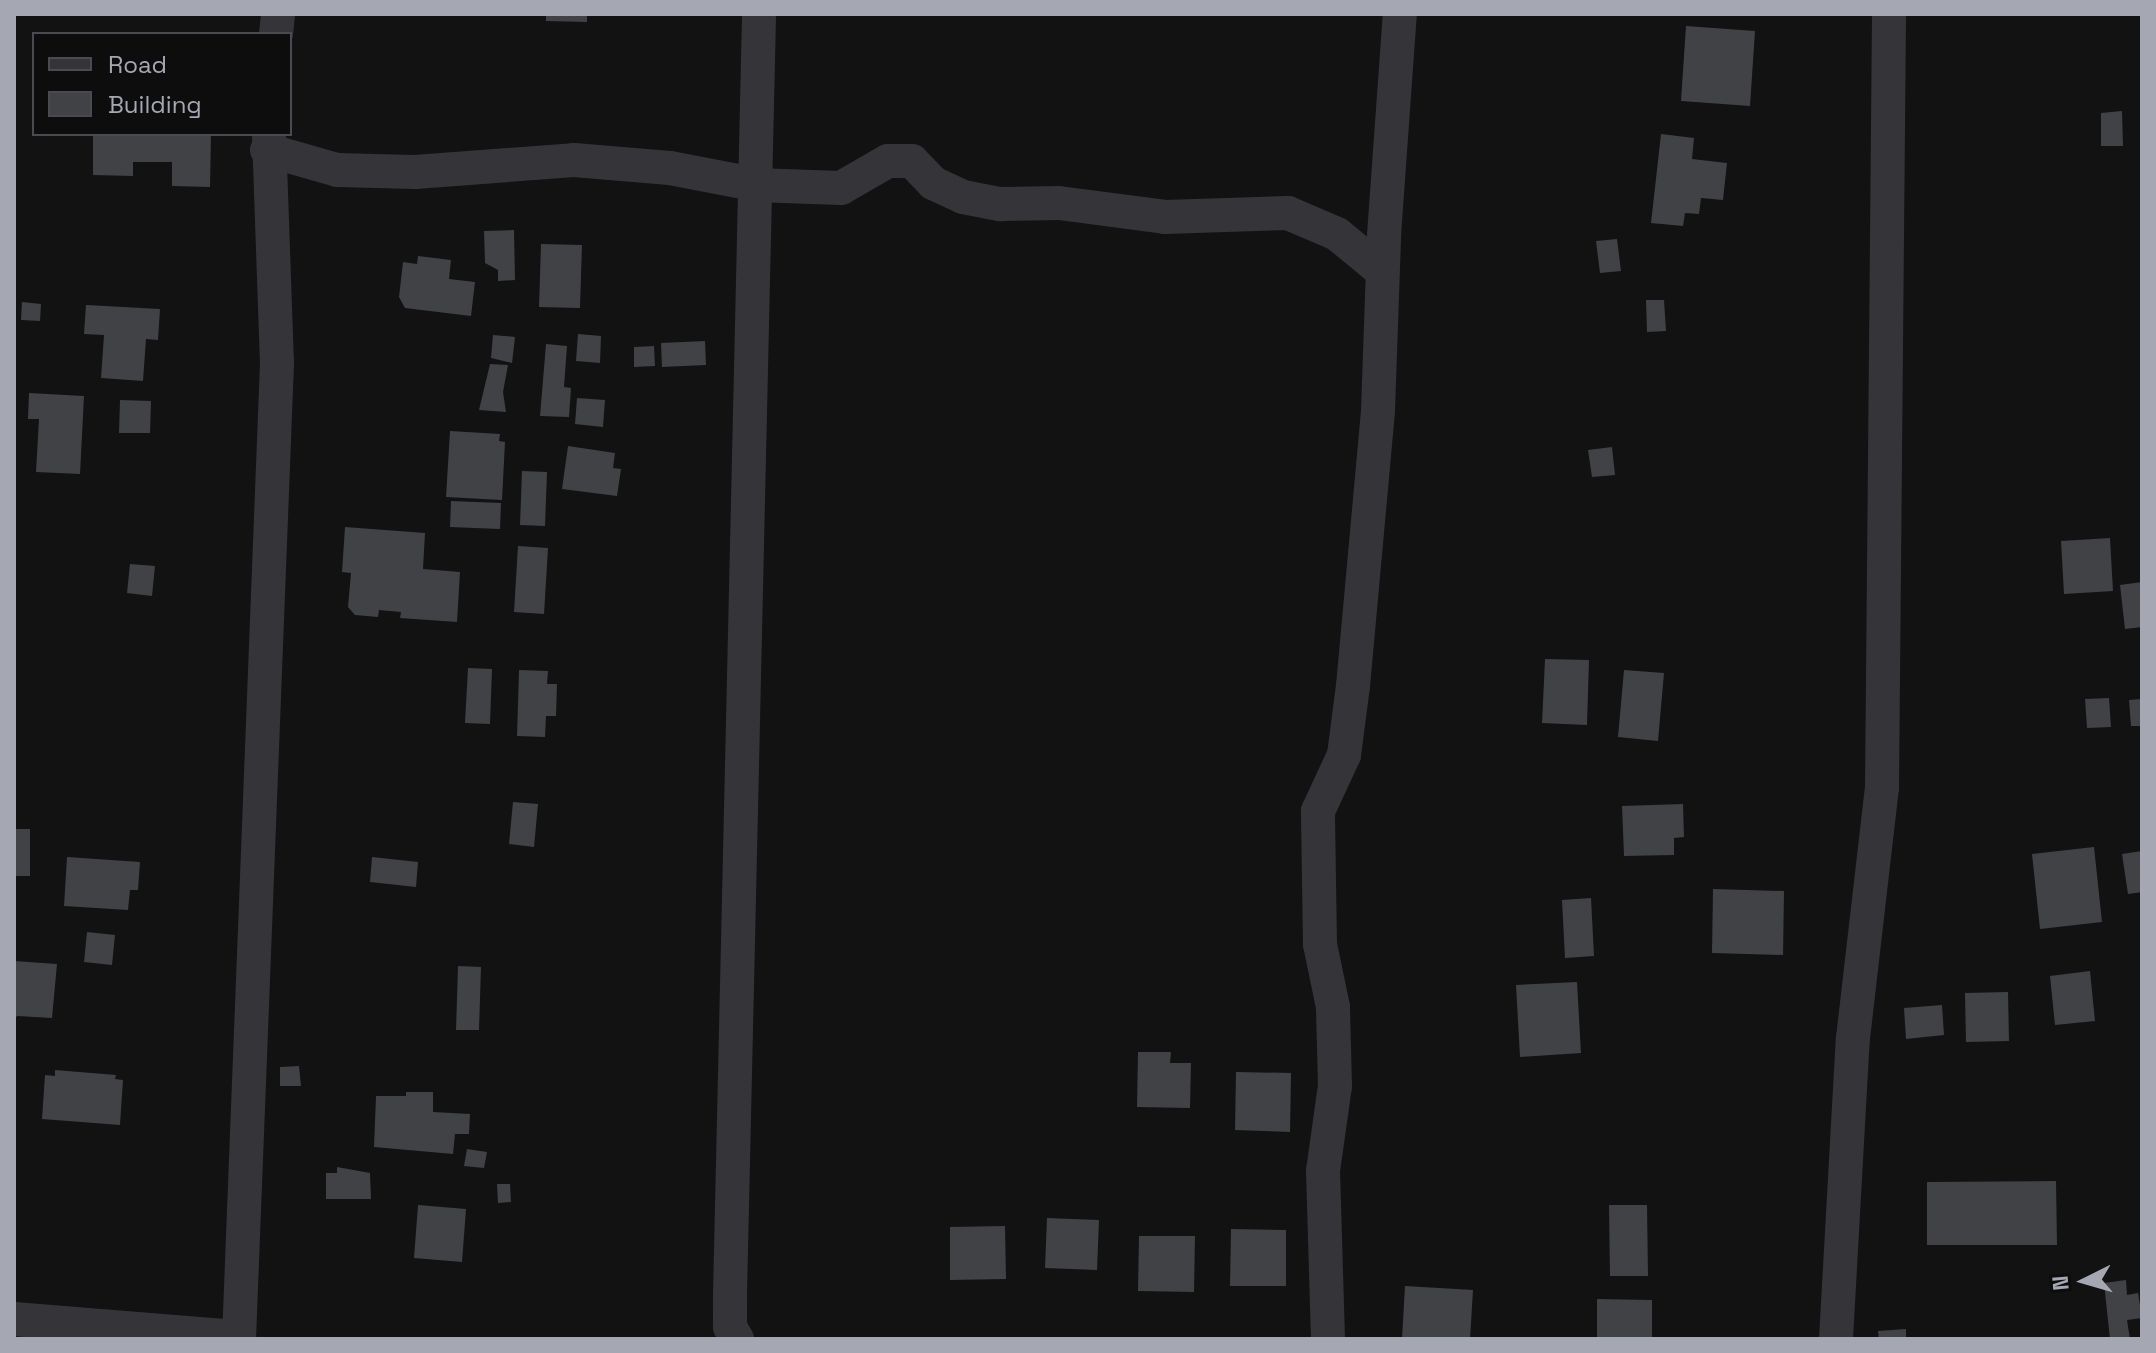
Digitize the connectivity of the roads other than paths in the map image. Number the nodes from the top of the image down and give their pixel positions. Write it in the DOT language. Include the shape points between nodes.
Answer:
graph roads {
  1 [pos="759,14"];
  2 [pos="1400,14"];
  3 [pos="1889,14"];
  4 [pos="268,142"];
  5 [pos="758,185"];
  6 [pos="1382,271"];
  7 [pos="14,1319"];
  8 [pos="239,1338"];
  9 [pos="737,1339"];
  10 [pos="1328,1339"];
  11 [pos="1836,1339"];
  1 -- 5 [label="street"];
  2 -- 6 [label="street"];
  3 -- 11 [label="street" via="1882,788 1853,1038"];
  4 -- 5 [label="street" via="337,170 415,172 574,160 670,168"];
  4 -- 8 [label="street" via="276,228 277,364"];
  5 -- 6 [label="street" via="841,188 888,161 912,161 933,183 963,197 1000,204 1059,203 1165,217 1288,213 1337,234"];
  5 -- 9 [label="street" via="730,1279 730,1327"];
  6 -- 10 [label="street" via="1378,411 1353,686 1344,755 1318,811 1320,944 1333,1007 1335,1086 1323,1171"];
  7 -- 8 [label="street"];
}
